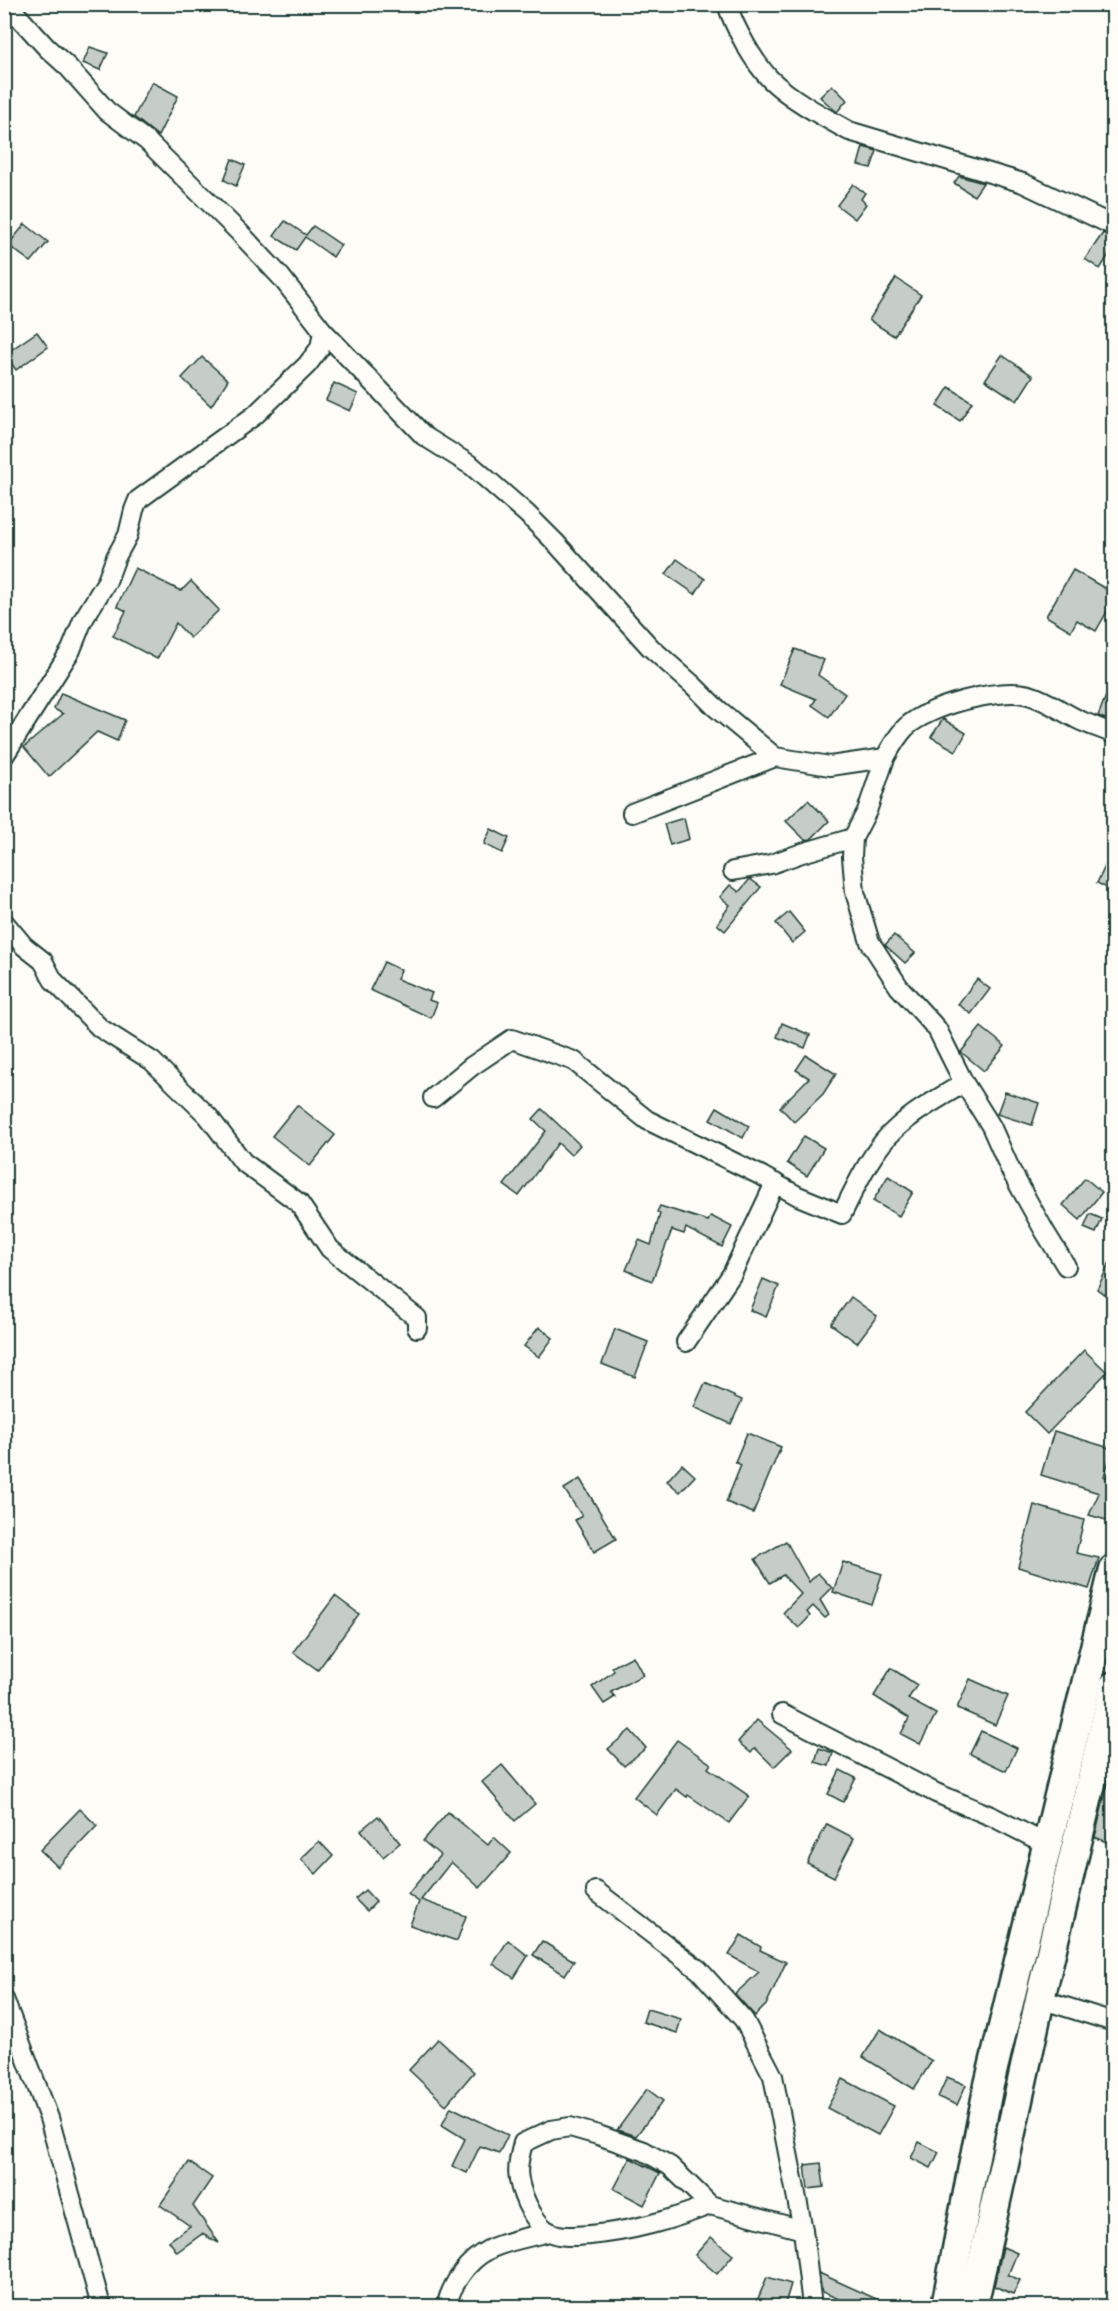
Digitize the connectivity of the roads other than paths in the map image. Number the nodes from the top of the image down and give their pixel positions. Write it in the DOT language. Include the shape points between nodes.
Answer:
graph roads {
  1 [pos="7,4"];
  2 [pos="727,4"];
  3 [pos="1113,226"];
  4 [pos="323,331"];
  5 [pos="1113,734"];
  6 [pos="4,756"];
  7 [pos="775,757"];
  8 [pos="885,758"];
  9 [pos="632,813"];
  10 [pos="854,838"];
  11 [pos="733,871"];
  12 [pos="4,922"];
  13 [pos="964,1083"];
  14 [pos="433,1098"];
  15 [pos="775,1183"];
  16 [pos="1066,1266"];
  17 [pos="417,1328"];
  18 [pos="686,1342"];
  19 [pos="1113,1569"];
  20 [pos="1112,1695"];
  21 [pos="782,1714"];
  22 [pos="1048,1845"];
  23 [pos="596,1891"];
  24 [pos="4,1999"];
  25 [pos="1040,1999"];
  26 [pos="1113,2022"];
  27 [pos="710,2205"];
  28 [pos="803,2230"];
  29 [pos="548,2232"];
  30 [pos="101,2307"];
  31 [pos="446,2307"];
  32 [pos="812,2307"];
  33 [pos="946,2307"];
  34 [pos="974,2307"];
  1 -- 4 [label="street" via="107,111 147,141 239,232"];
  2 -- 3 [label="street" via="733,24 771,80 823,117 849,131 1023,183"];
  4 -- 6 [label="street" via="320,348 307,365 255,415 138,500 128,535 71,650"];
  4 -- 7 [label="street" via="424,436 472,466 527,513 650,647"];
  5 -- 8 [label="street" via="1032,696 1013,692 930,711 907,726"];
  7 -- 8 [label="street" via="830,766"];
  7 -- 9 [label="street"];
  8 -- 10 [label="street"];
  10 -- 11 [label="street" via="771,864"];
  10 -- 13 [label="street" via="855,892 870,942 899,987 937,1029"];
  12 -- 17 [label="street" via="24,946 44,961 53,980 100,1028 152,1061 208,1116 243,1162 299,1203 330,1248 417,1318"];
  13 -- 15 [label="street" via="908,1119 884,1141 842,1214"];
  13 -- 16 [label="street"];
  14 -- 15 [label="street" via="512,1039 574,1061 647,1120"];
  15 -- 18 [label="street" via="732,1274"];
  19 -- 22 [label="main road"];
  20 -- 25 [label="main road"];
  21 -- 22 [label="street"];
  22 -- 33 [label="main road" via="988,2089"];
  23 -- 28 [label="street" via="699,1970 744,2020 773,2076"];
  24 -- 30 [label="street" via="49,2118"];
  25 -- 26 [label="street"];
  25 -- 34 [label="main road"];
  27 -- 28 [label="street"];
  27 -- 29 [label="street" via="624,2232 569,2236"];
  27 -- 29 [label="street" via="670,2166 644,2151 570,2127 551,2130 523,2143 517,2165 519,2187 530,2211"];
  28 -- 32 [label="street"];
  29 -- 31 [label="street" via="488,2249 465,2268"];
}
